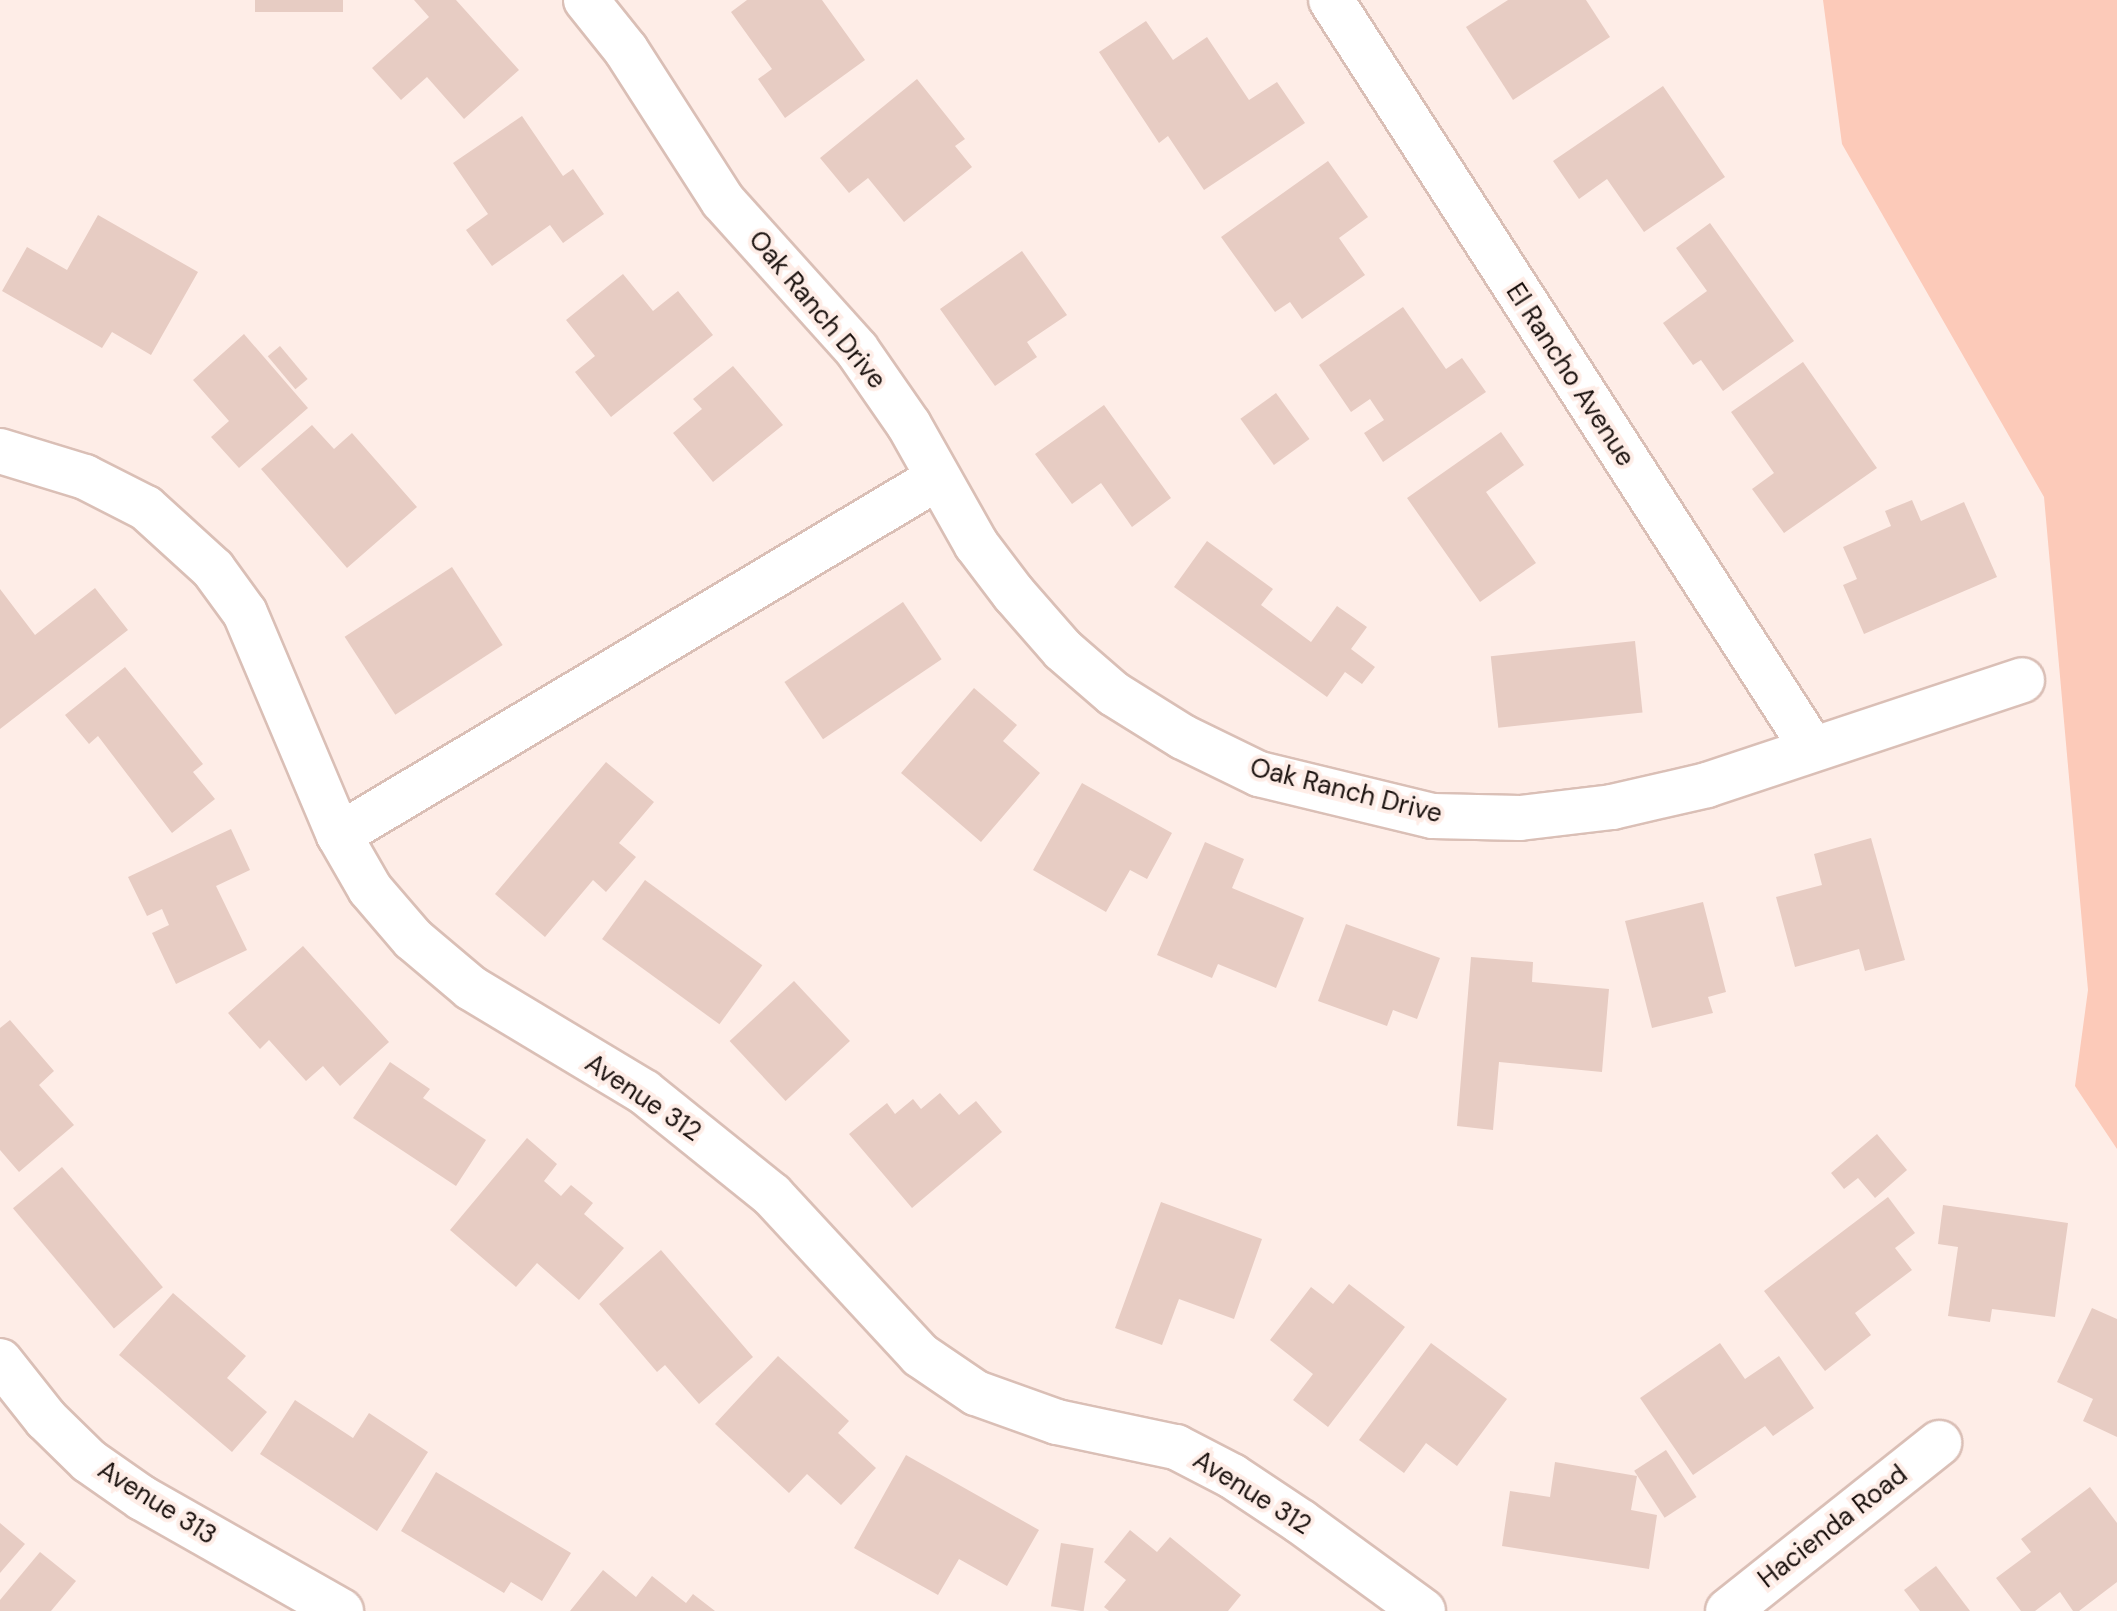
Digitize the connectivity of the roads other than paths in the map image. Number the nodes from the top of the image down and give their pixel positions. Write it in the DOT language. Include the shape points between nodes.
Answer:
graph roads {
  1 [pos="586,0"];
  2 [pos="1336,2"];
  3 [pos="0,451"];
  4 [pos="936,479"];
  5 [pos="2022,680"];
  6 [pos="1812,748"];
  7 [pos="339,835"];
  8 [pos="0,1361"];
  9 [pos="1939,1443"];
  10 [pos="341,1611"];
  11 [pos="1423,1611"];
  12 [pos="1728,1611"];
  1 -- 4 [label="street, Oak Ranch Drive" via="626,50 723,201 857,350 909,425"];
  2 -- 6 [label="street, El Rancho Avenue"];
  3 -- 7 [label="street, Avenue 312" via="85,477 146,508 213,569 245,613"];
  4 -- 6 [label="street, Oak Ranch Drive" via="976,544 1063,650 1114,694 1183,737 1259,774 1433,816 1520,818 1612,807 1707,785"];
  4 -- 7 [label="street"];
  5 -- 6 [label="street, Oak Ranch Drive"];
  7 -- 11 [label="street, Avenue 312" via="370,889 413,939 471,988 644,1092 750,1176 920,1355 976,1393 1057,1422 1176,1447 1204,1461 1301,1522"];
  8 -- 10 [label="street, Avenue 313" via="46,1419 89,1461 142,1498"];
  9 -- 12 [label="street, Hacienda Road"];
}
